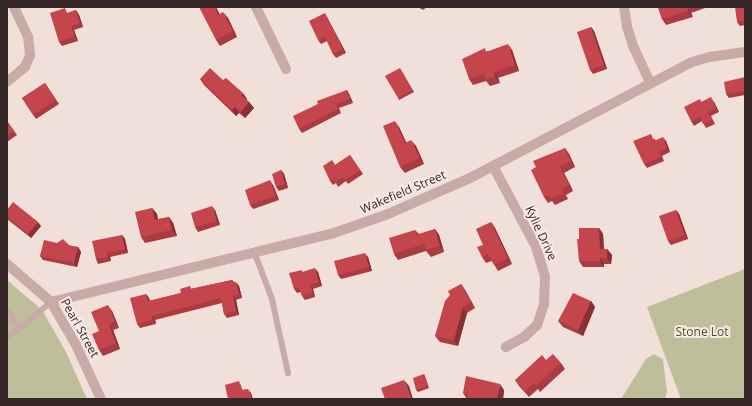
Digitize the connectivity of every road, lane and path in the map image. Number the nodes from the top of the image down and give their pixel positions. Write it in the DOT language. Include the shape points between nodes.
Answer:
graph roads {
  1 [pos="14,7"];
  2 [pos="256,7"];
  3 [pos="624,7"];
  4 [pos="745,52"];
  5 [pos="286,68"];
  6 [pos="7,82"];
  7 [pos="650,82"];
  8 [pos="493,166"];
  9 [pos="255,254"];
  10 [pos="7,264"];
  11 [pos="51,302"];
  12 [pos="7,310"];
  13 [pos="20,328"];
  14 [pos="7,337"];
  15 [pos="506,347"];
  16 [pos="288,373"];
  17 [pos="101,399"];
  1 -- 6 [label="street" via="28,37 30,56 25,67"];
  2 -- 5 [label="street"];
  3 -- 7 [label="street" via="632,41"];
  4 -- 7 [label="street, Wakefield Street" via="700,59"];
  7 -- 8 [label="street, Wakefield Street"];
  8 -- 9 [label="street, Wakefield Street" via="388,214 331,234"];
  8 -- 15 [label="street, Kylie Drive" via="536,247 545,277 544,304 537,325 524,338"];
  9 -- 11 [label="street, Wakefield Street" via="113,285"];
  9 -- 16 [label="lane" via="272,299"];
  10 -- 11 [label="street, Pearl Street"];
  11 -- 13 [label="lane"];
  11 -- 17 [label="street, Pearl Street" via="75,344"];
  12 -- 13 [label="lane"];
  13 -- 14 [label="lane"];
}
